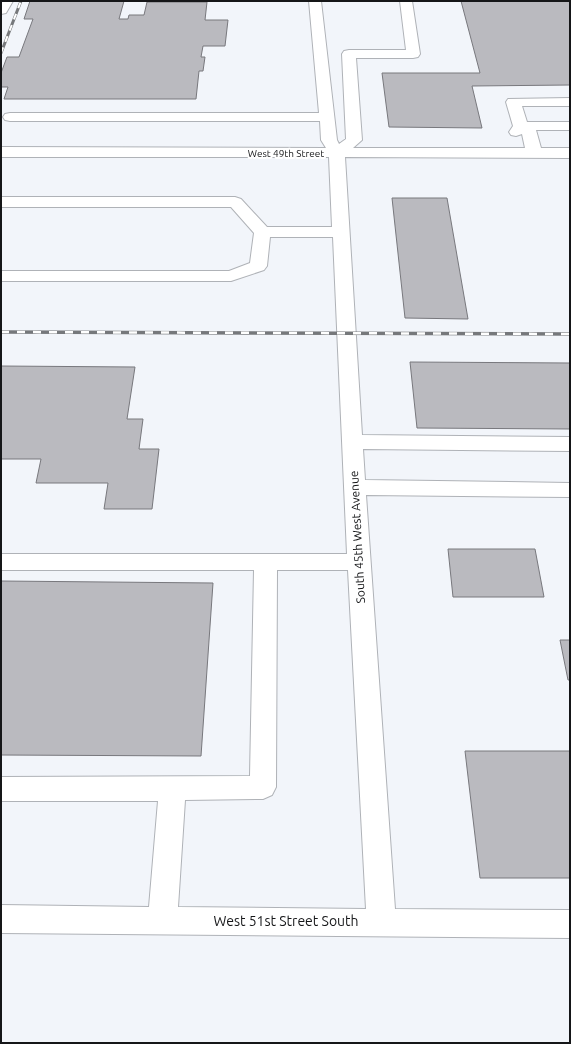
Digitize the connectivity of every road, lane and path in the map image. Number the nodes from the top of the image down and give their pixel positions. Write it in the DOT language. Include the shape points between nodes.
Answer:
graph roads {
  1 [pos="7,1"];
  2 [pos="315,1"];
  3 [pos="406,1"];
  4 [pos="1,10"];
  5 [pos="570,102"];
  6 [pos="10,117"];
  7 [pos="327,117"];
  8 [pos="521,126"];
  9 [pos="570,126"];
  10 [pos="1,152"];
  11 [pos="337,153"];
  12 [pos="528,153"];
  13 [pos="570,153"];
  14 [pos="1,202"];
  15 [pos="262,232"];
  16 [pos="340,232"];
  17 [pos="1,276"];
  18 [pos="352,442"];
  19 [pos="570,444"];
  20 [pos="354,487"];
  21 [pos="570,490"];
  22 [pos="1,562"];
  23 [pos="266,562"];
  24 [pos="358,562"];
  25 [pos="1,789"];
  26 [pos="172,789"];
  27 [pos="1,919"];
  28 [pos="163,920"];
  29 [pos="381,922"];
  30 [pos="570,924"];
  1 -- 4 [label="street"];
  2 -- 7 [label="street"];
  3 -- 11 [label="street" via="413,54 349,54 354,140"];
  5 -- 8 [label="street" via="513,102"];
  6 -- 7 [label="street"];
  7 -- 11 [label="street" via="329,140"];
  8 -- 9 [label="street"];
  8 -- 12 [label="street" via="516,131"];
  10 -- 11 [label="street, West 49th Street"];
  11 -- 12 [label="street, West 49th Street"];
  11 -- 16 [label="street, South 45th West Avenue"];
  12 -- 13 [label="street, West 49th Street"];
  14 -- 15 [label="street" via="235,202"];
  15 -- 16 [label="street"];
  15 -- 17 [label="street" via="258,266 231,276"];
  16 -- 18 [label="street, South 45th West Avenue"];
  18 -- 19 [label="street"];
  18 -- 20 [label="street, South 45th West Avenue"];
  20 -- 21 [label="street"];
  20 -- 24 [label="street, South 45th West Avenue"];
  22 -- 23 [label="street"];
  23 -- 24 [label="street"];
  23 -- 26 [label="street" via="263,787"];
  24 -- 29 [label="street, South 45th West Avenue"];
  25 -- 26 [label="street"];
  26 -- 28 [label="street"];
  27 -- 28 [label="street, West 51st Street South"];
  28 -- 29 [label="street, West 51st Street South"];
  29 -- 30 [label="street, West 51st Street South"];
}
